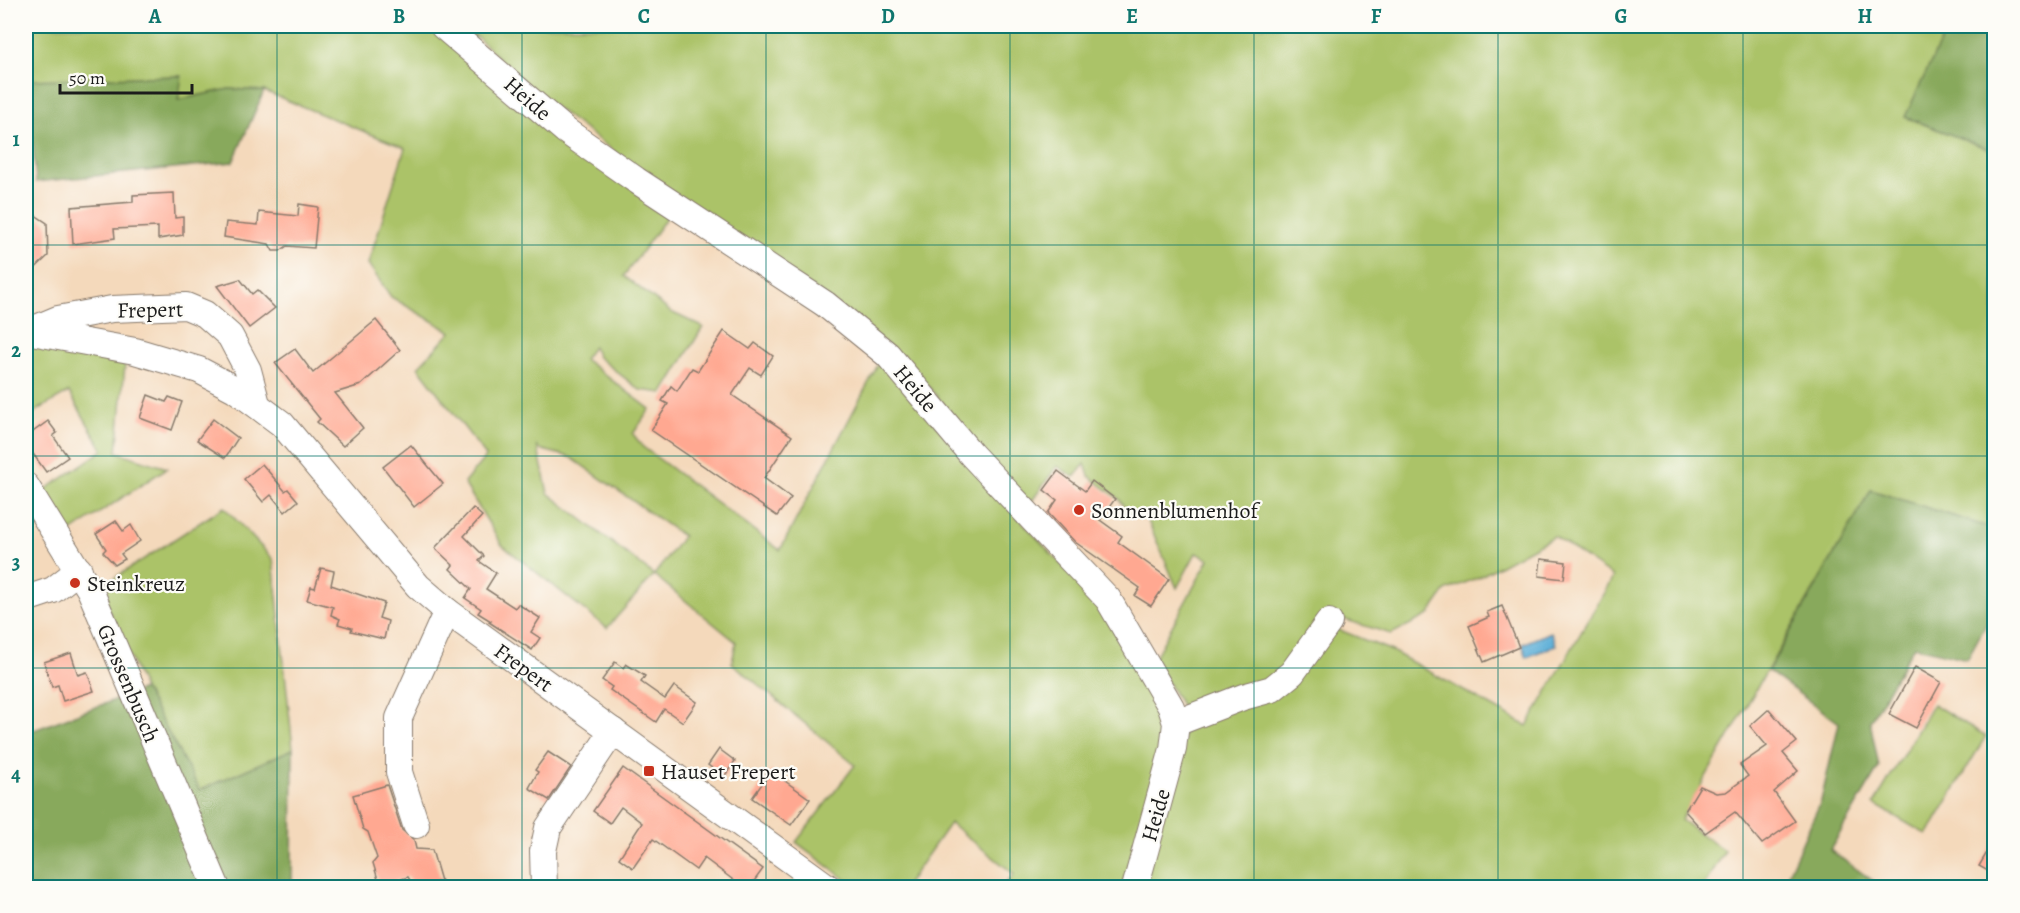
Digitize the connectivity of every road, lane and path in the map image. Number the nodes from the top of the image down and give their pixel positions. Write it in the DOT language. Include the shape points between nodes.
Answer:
graph roads {
  1 [pos="443,26"];
  2 [pos="26,331"];
  3 [pos="257,404"];
  4 [pos="26,486"];
  5 [pos="79,570"];
  6 [pos="26,599"];
  7 [pos="447,610"];
  8 [pos="1329,621"];
  9 [pos="1176,723"];
  10 [pos="613,731"];
  11 [pos="416,825"];
  12 [pos="217,888"];
  13 [pos="544,888"];
  14 [pos="829,888"];
  15 [pos="1135,888"];
  1 -- 9 [label="street, Heide" via="566,131 825,304 888,355 970,453 1108,599"];
  2 -- 3 [label="street, Frepert" via="135,351 199,370"];
  2 -- 3 [label="street, Frepert" via="58,318 112,309 186,306 205,314 230,336 248,370"];
  3 -- 7 [label="street, Frepert" via="282,424 418,586"];
  4 -- 5 [label="street, Grossenbusch"];
  5 -- 6 [label="street" via="53,590"];
  5 -- 12 [label="street, Grossenbusch"];
  7 -- 10 [label="street, Frepert"];
  7 -- 11 [label="street" via="399,718 399,772"];
  8 -- 9 [label="street" via="1292,673 1272,689"];
  9 -- 15 [label="street, Heide" via="1173,749"];
  10 -- 13 [label="street" via="548,828 543,852"];
  10 -- 14 [label="street, Frepert"];
}
